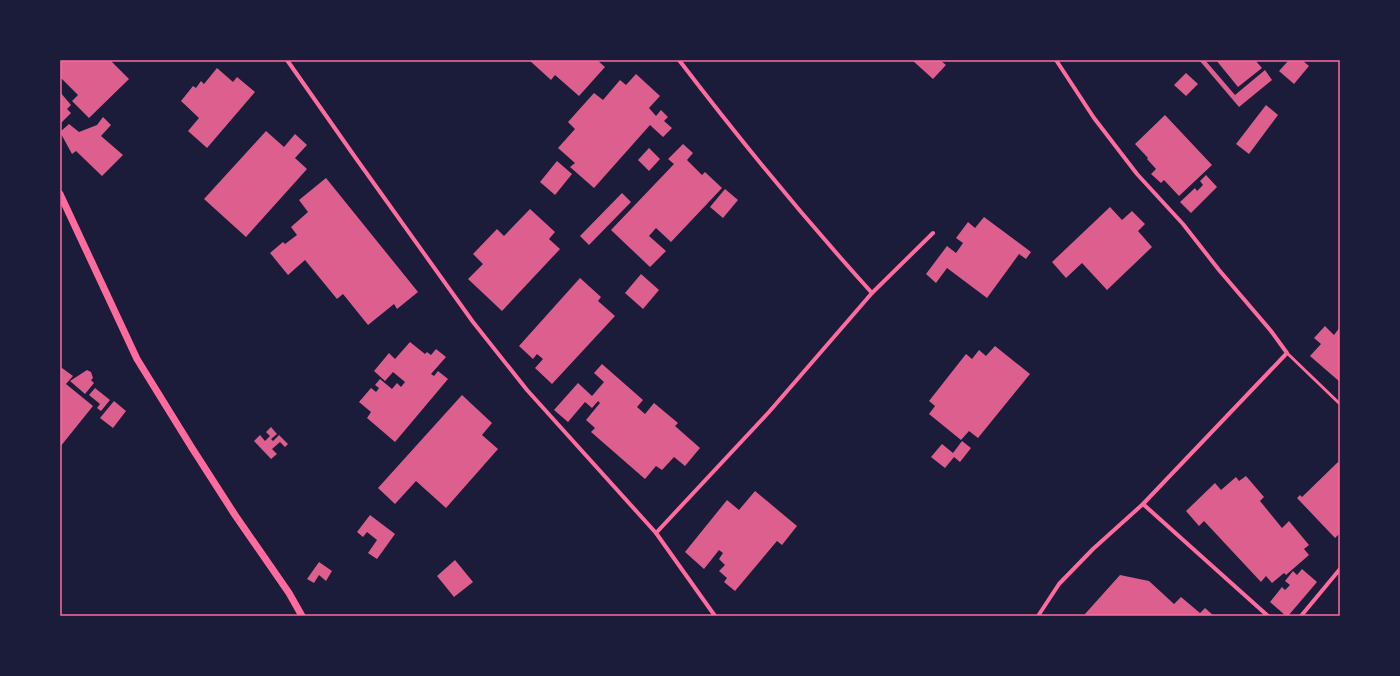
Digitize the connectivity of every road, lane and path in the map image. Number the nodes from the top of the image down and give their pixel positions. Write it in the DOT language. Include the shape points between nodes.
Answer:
graph roads {
  1 [pos="287,60"];
  2 [pos="679,60"];
  3 [pos="1056,60"];
  4 [pos="60,194"];
  5 [pos="933,233"];
  6 [pos="872,292"];
  7 [pos="1287,353"];
  8 [pos="1340,404"];
  9 [pos="1143,504"];
  10 [pos="656,533"];
  11 [pos="1340,569"];
  12 [pos="302,616"];
  13 [pos="715,616"];
  14 [pos="1038,616"];
  15 [pos="1268,616"];
  16 [pos="1301,616"];
  1 -- 10 [label="street" via="473,322 527,390"];
  2 -- 6 [label="street" via="731,128 834,251"];
  3 -- 7 [label="street" via="1094,118 1137,174 1183,224"];
  4 -- 12 [label="street" via="137,359 235,515 289,592"];
  5 -- 6 [label="street"];
  6 -- 10 [label="street" via="769,412"];
  7 -- 8 [label="lane"];
  7 -- 9 [label="street"];
  9 -- 14 [label="street" via="1059,584"];
  9 -- 15 [label="street"];
  10 -- 13 [label="street"];
  11 -- 16 [label="street"];
}
